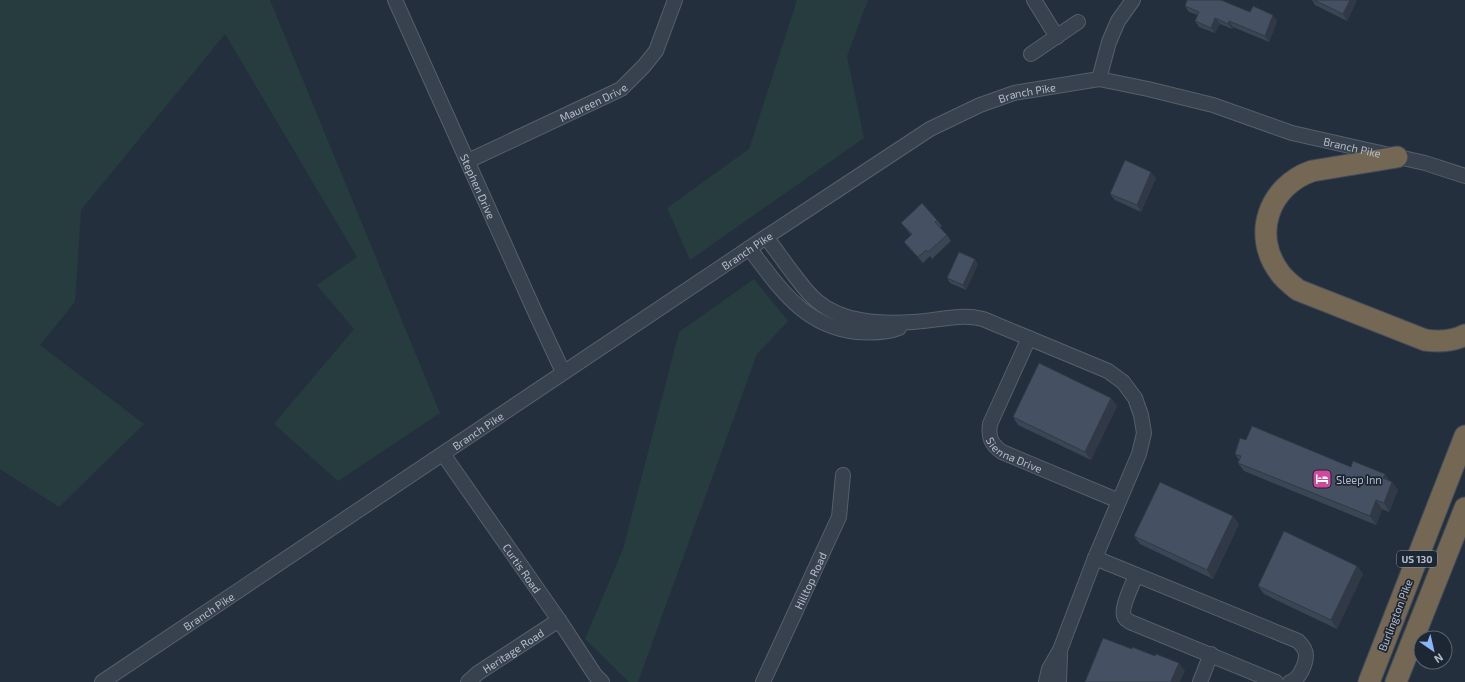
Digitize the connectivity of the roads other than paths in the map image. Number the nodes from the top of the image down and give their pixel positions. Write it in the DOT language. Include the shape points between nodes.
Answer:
graph roads {
  1 [pos="395,0"];
  2 [pos="674,0"];
  3 [pos="1034,0"];
  4 [pos="1133,0"];
  5 [pos="1078,22"];
  6 [pos="1057,37"];
  7 [pos="1031,54"];
  8 [pos="1099,79"];
  9 [pos="1397,157"];
  10 [pos="468,161"];
  11 [pos="1465,176"];
  12 [pos="766,237"];
  13 [pos="749,248"];
  14 [pos="914,322"];
  15 [pos="1465,335"];
  16 [pos="1029,338"];
  17 [pos="563,372"];
  18 [pos="1465,436"];
  19 [pos="443,454"];
  20 [pos="843,475"];
  21 [pos="1119,501"];
  22 [pos="1465,508"];
  23 [pos="1095,558"];
  24 [pos="1136,575"];
  25 [pos="559,620"];
  26 [pos="1060,650"];
  27 [pos="1211,654"];
  28 [pos="102,682"];
  29 [pos="468,682"];
  30 [pos="602,682"];
  31 [pos="763,682"];
  32 [pos="1046,682"];
  33 [pos="1059,682"];
  34 [pos="1200,682"];
  35 [pos="1276,682"];
  36 [pos="1290,682"];
  37 [pos="1369,682"];
  38 [pos="1396,682"];
  1 -- 10 [label="street, Stephen Drive"];
  2 -- 10 [label="street, Maureen Drive" via="656,51 621,89"];
  3 -- 6 [label="street"];
  4 -- 8 [label="street" via="1118,21 1109,42"];
  5 -- 6 [label="street"];
  6 -- 7 [label="street"];
  8 -- 9 [label="street, Branch Pike" via="1213,105 1292,133"];
  8 -- 12 [label="street, Branch Pike" via="1014,93 953,117 930,129"];
  9 -- 11 [label="street, Branch Pike"];
  9 -- 15 [label="highway" via="1312,171 1288,183 1272,204 1268,218 1265,231 1270,254 1280,273 1298,290 1425,340 1440,342"];
  10 -- 17 [label="street, Stephen Drive"];
  12 -- 13 [label="street, Branch Pike"];
  12 -- 14 [label="street" via="817,302 831,310 861,320"];
  13 -- 14 [label="street" via="792,301 829,326 870,333 894,330"];
  13 -- 17 [label="street, Branch Pike"];
  14 -- 16 [label="street" via="954,316 973,317"];
  16 -- 21 [label="street" via="1108,371 1123,382 1135,398 1144,433 1139,454"];
  16 -- 21 [label="street, Sienna Drive" via="990,424 990,440 1002,452"];
  17 -- 19 [label="street, Branch Pike"];
  18 -- 37 [label="highway, Burlington Pike / US 130"];
  19 -- 25 [label="street, Curtis Road"];
  19 -- 28 [label="street, Branch Pike"];
  20 -- 31 [label="street, Hilltop Road" via="839,517"];
  21 -- 23 [label="street"];
  22 -- 38 [label="highway, US 130"];
  23 -- 24 [label="street"];
  23 -- 26 [label="street"];
  24 -- 27 [label="street" via="1125,604 1124,618"];
  24 -- 36 [label="street" via="1298,641 1304,647 1306,655 1299,674"];
  25 -- 29 [label="street, Heritage Road"];
  25 -- 30 [label="street, Curtis Road"];
  26 -- 32 [label="street" via="1049,669"];
  26 -- 33 [label="street"];
  27 -- 34 [label="street"];
  27 -- 35 [label="street"];
}
